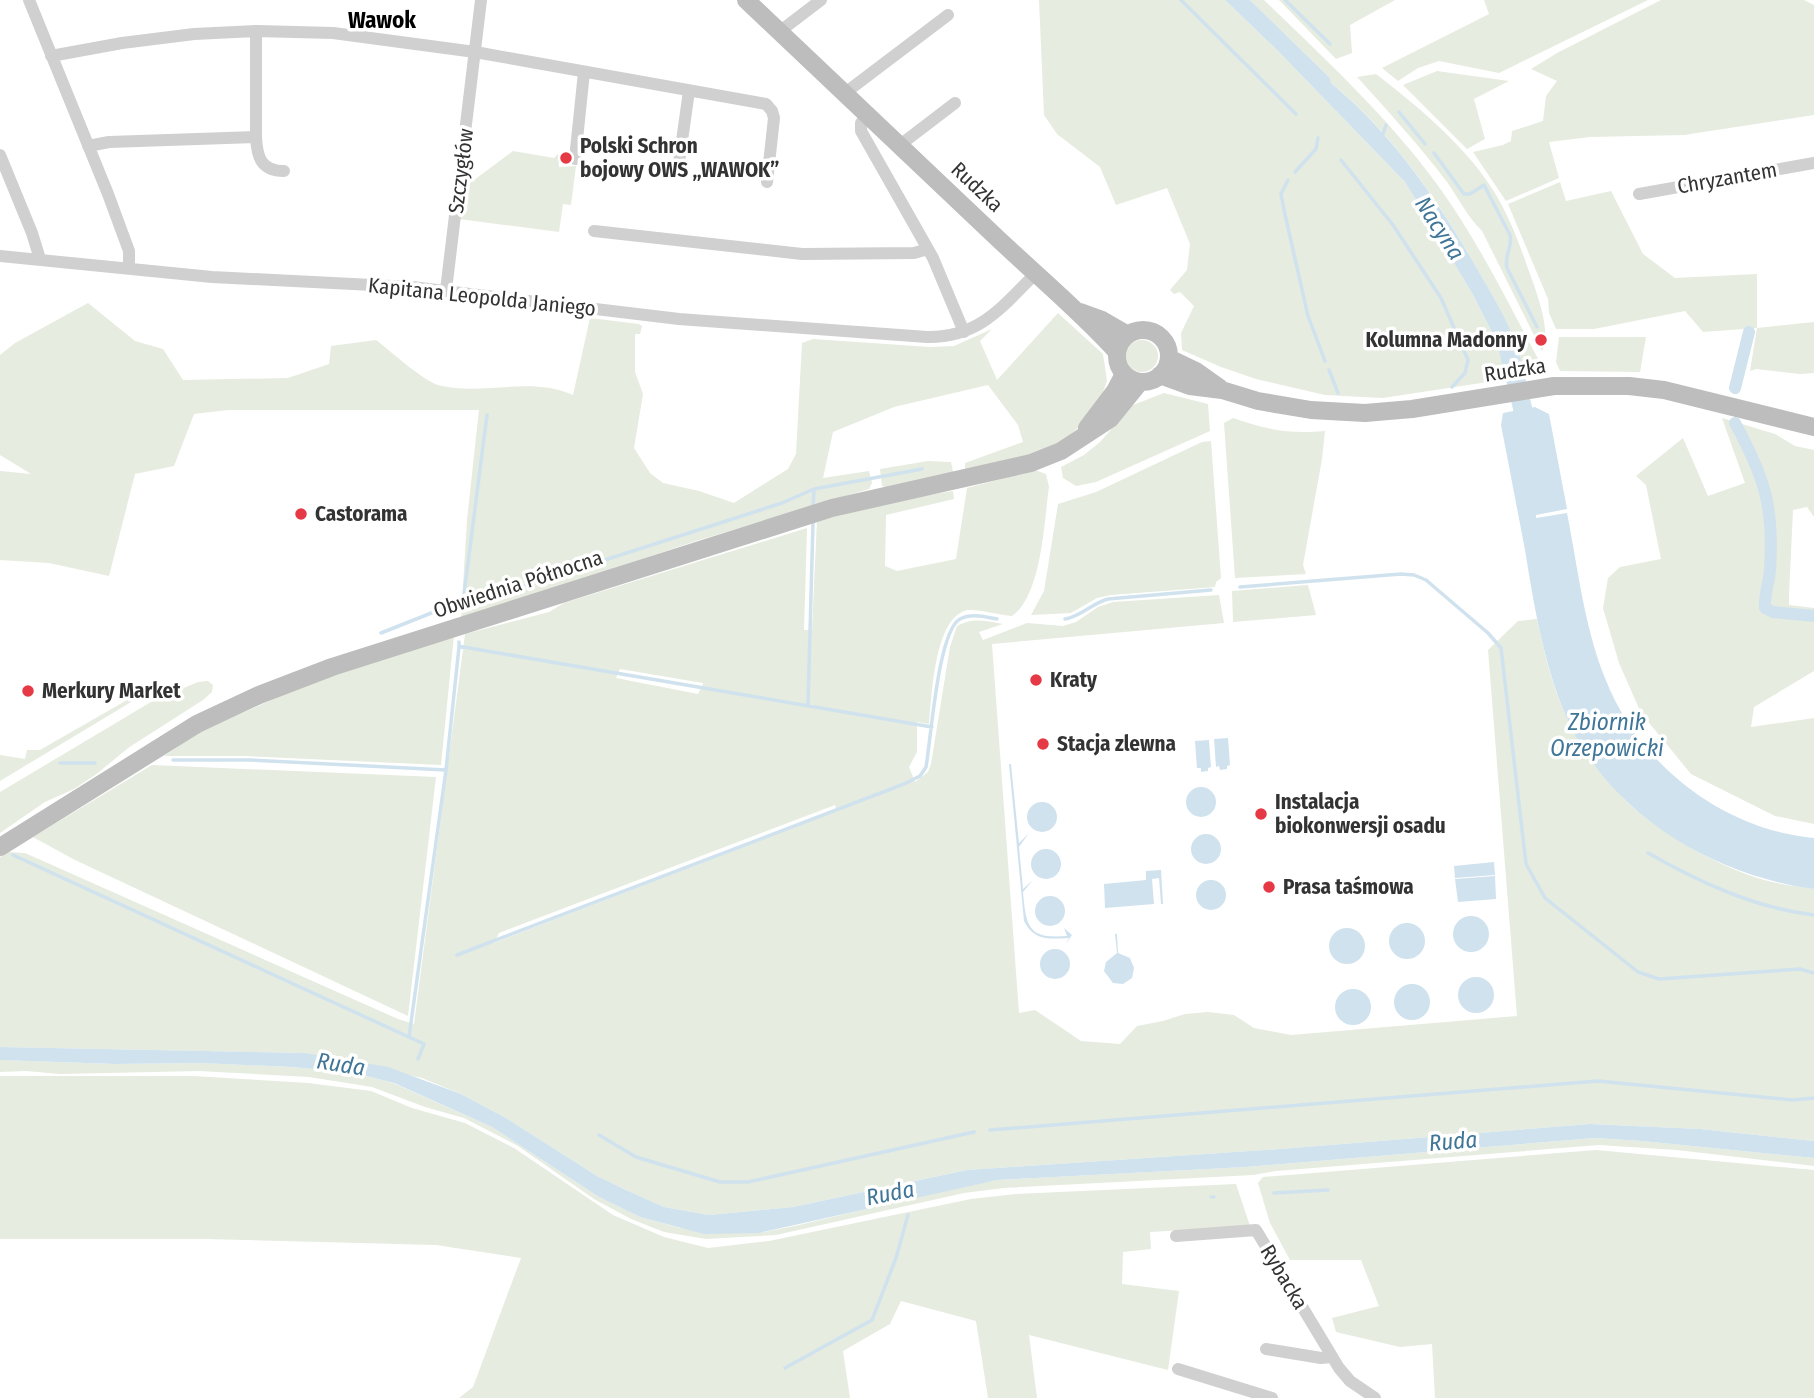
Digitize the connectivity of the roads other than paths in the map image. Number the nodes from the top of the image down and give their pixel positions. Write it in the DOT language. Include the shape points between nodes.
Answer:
graph roads {
  1 [pos="29,0"];
  2 [pos="481,0"];
  3 [pos="746,0"];
  4 [pos="821,0"];
  5 [pos="948,15"];
  6 [pos="256,31"];
  7 [pos="779,32"];
  8 [pos="475,52"];
  9 [pos="51,56"];
  10 [pos="584,72"];
  11 [pos="689,91"];
  12 [pos="845,93"];
  13 [pos="955,103"];
  14 [pos="867,115"];
  15 [pos="256,137"];
  16 [pos="900,145"];
  17 [pos="89,146"];
  18 [pos="0,155"];
  19 [pos="575,159"];
  20 [pos="1814,163"];
  21 [pos="678,169"];
  22 [pos="284,171"];
  23 [pos="767,182"];
  24 [pos="1639,194"];
  25 [pos="594,231"];
  26 [pos="928,249"];
  27 [pos="0,256"];
  28 [pos="40,260"];
  29 [pos="129,268"];
  30 [pos="1036,273"];
  31 [pos="446,290"];
  32 [pos="1080,312"];
  33 [pos="964,332"];
  34 [pos="1128,335"];
  35 [pos="1117,352"];
  36 [pos="1169,358"];
  37 [pos="1160,375"];
  38 [pos="1132,378"];
  39 [pos="1222,390"];
  40 [pos="1814,427"];
  41 [pos="0,846"];
  42 [pos="1176,1236"];
  43 [pos="1266,1349"];
  44 [pos="1331,1357"];
  45 [pos="1178,1369"];
  46 [pos="1272,1398"];
  47 [pos="1374,1398"];
  1 -- 9 [label="street"];
  2 -- 8 [label="street, Szczygłów"];
  3 -- 7 [label="main road, Rudzka"];
  4 -- 7 [label="street"];
  5 -- 12 [label="street"];
  6 -- 8 [label="street" via="355,35"];
  6 -- 9 [label="street" via="159,38"];
  6 -- 15 [label="street"];
  7 -- 12 [label="main road, Rudzka"];
  8 -- 10 [label="street"];
  8 -- 31 [label="street, Szczygłów"];
  9 -- 17 [label="street"];
  10 -- 11 [label="street"];
  10 -- 19 [label="street"];
  11 -- 21 [label="street"];
  11 -- 23 [label="street" via="762,103 771,109"];
  12 -- 14 [label="main road, Rudzka"];
  13 -- 16 [label="street"];
  14 -- 16 [label="main road, Rudzka"];
  14 -- 26 [label="street" via="861,131"];
  15 -- 17 [label="street"];
  15 -- 22 [label="street" via="258,159 267,168"];
  16 -- 30 [label="main road, Rudzka"];
  17 -- 29 [label="street" via="129,251"];
  18 -- 28 [label="street"];
  20 -- 24 [label="street, Chryzantem"];
  25 -- 26 [label="street" via="802,254"];
  26 -- 33 [label="street"];
  27 -- 28 [label="street, Kapitana Leopolda Janiego"];
  28 -- 29 [label="street, Kapitana Leopolda Janiego"];
  29 -- 31 [label="street, Kapitana Leopolda Janiego"];
  30 -- 32 [label="main road, Rudzka"];
  30 -- 33 [label="street, Kapitana Leopolda Janiego" via="989,318"];
  31 -- 33 [label="street, Kapitana Leopolda Janiego" via="678,320 927,337"];
  32 -- 34 [label="main road, Rudzka"];
  32 -- 35 [label="main road, Rudzka"];
  34 -- 35 [label="main road"];
  34 -- 36 [label="main road" via="1154,332 1167,346"];
  35 -- 38 [label="main road" via="1118,364"];
  36 -- 37 [label="main road"];
  36 -- 39 [label="main road, Rudzka"];
  37 -- 38 [label="main road" via="1151,380"];
  37 -- 39 [label="main road, Rudzka" via="1190,386"];
  38 -- 41 [label="main road, Obwiednia Północna" via="1115,391 1080,438 1061,451 1031,463 832,508 303,678 197,724"];
  39 -- 40 [label="main road, Rudzka" via="1311,410 1355,412 1401,411 1593,384 1664,390"];
  42 -- 44 [label="street, Rybacka" via="1256,1230"];
  43 -- 44 [label="street"];
  44 -- 47 [label="street, Rybacka" via="1350,1381"];
  45 -- 46 [label="street"];
}
